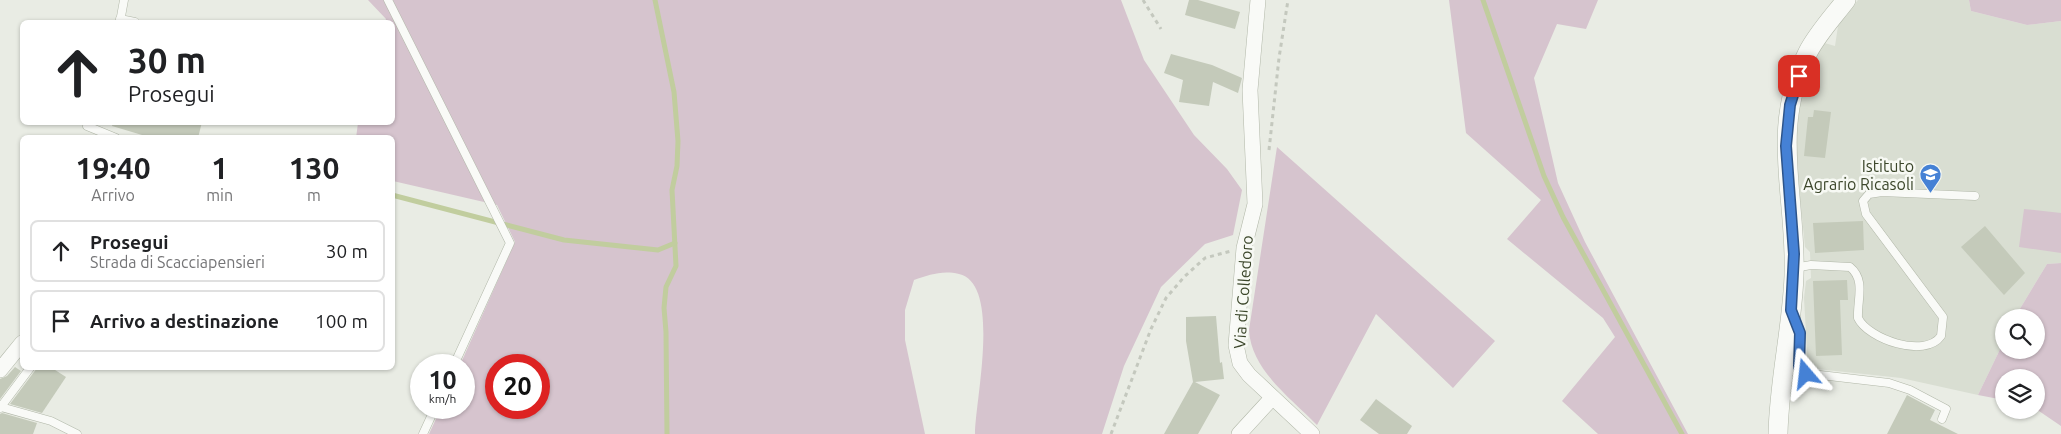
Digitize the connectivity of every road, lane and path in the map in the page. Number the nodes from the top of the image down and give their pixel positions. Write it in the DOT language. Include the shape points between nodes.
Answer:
graph roads {
  1 [pos="124,0"];
  2 [pos="388,0"];
  3 [pos="1144,0"];
  4 [pos="1258,0"];
  5 [pos="1288,0"];
  6 [pos="1846,0"];
  7 [pos="120,20"];
  8 [pos="1160,29"];
  9 [pos="88,125"];
  10 [pos="109,135"];
  11 [pos="1268,159"];
  12 [pos="1975,196"];
  13 [pos="1244,248"];
  14 [pos="1794,268"];
  15 [pos="1791,310"];
  16 [pos="20,345"];
  17 [pos="459,354"];
  18 [pos="0,370"];
  19 [pos="29,370"];
  20 [pos="1272,398"];
  21 [pos="1,408"];
  22 [pos="429,419"];
  23 [pos="1942,419"];
  24 [pos="77,434"];
  25 [pos="423,434"];
  26 [pos="1111,434"];
  27 [pos="1239,434"];
  28 [pos="1312,434"];
  29 [pos="1778,434"];
  1 -- 7 [label="lane"];
  2 -- 17 [label="lane" via="510,243"];
  3 -- 8 [label="path"];
  4 -- 13 [label="street, Via di Colledoro" via="1250,98 1255,204"];
  5 -- 11 [label="path"];
  6 -- 14 [label="street" via="1809,51 1790,105 1786,146"];
  9 -- 10 [label="lane"];
  12 -- 14 [label="lane" via="1882,192 1870,194 1863,201 1866,214 1943,317 1941,336 1931,344 1905,344 1869,332 1858,318 1859,277 1850,266"];
  13 -- 20 [label="street, Via di Colledoro" via="1236,338 1238,356 1244,369"];
  13 -- 26 [label="path" via="1205,258 1166,298"];
  14 -- 15 [label="street"];
  15 -- 23 [label="lane" via="1800,333 1799,366 1803,373 1901,386 1946,409"];
  15 -- 29 [label="street"];
  16 -- 18 [label="street"];
  19 -- 21 [label="lane"];
  20 -- 27 [label="street"];
  20 -- 28 [label="street, Via di Colledoro"];
  21 -- 24 [label="lane" via="51,421"];
  22 -- 25 [label="lane"];
}
